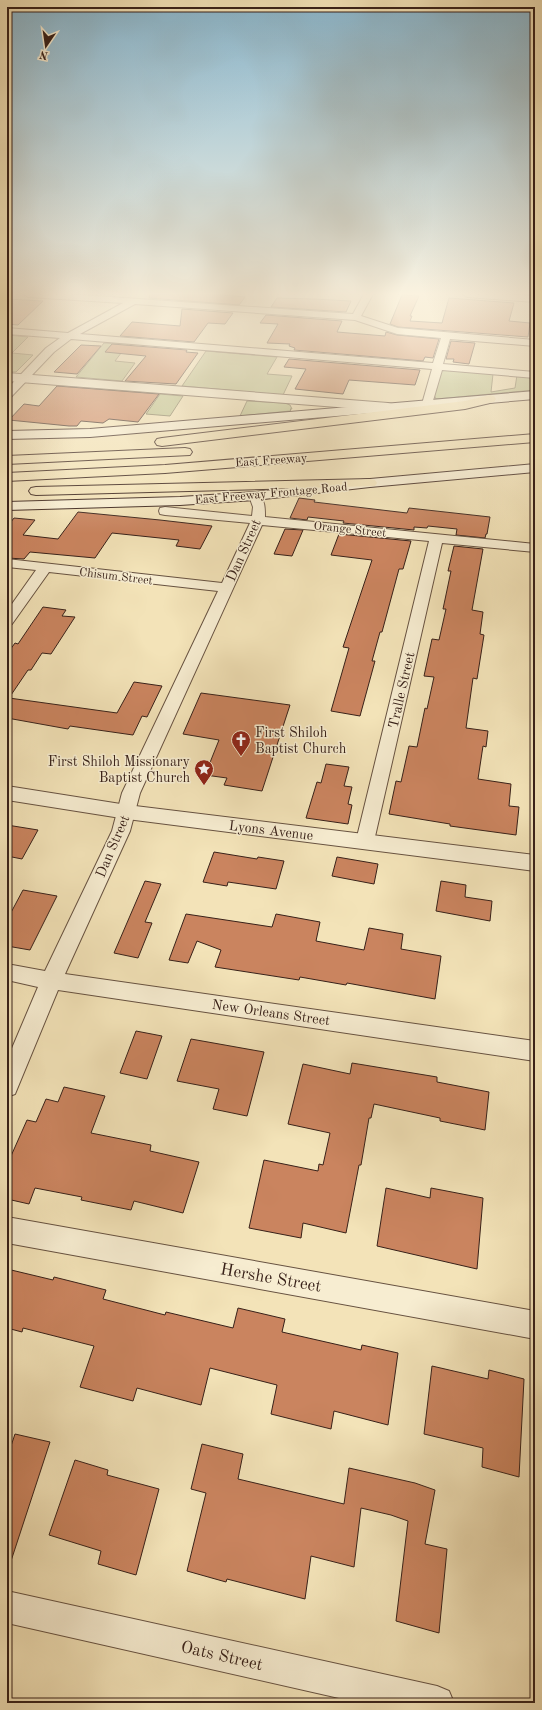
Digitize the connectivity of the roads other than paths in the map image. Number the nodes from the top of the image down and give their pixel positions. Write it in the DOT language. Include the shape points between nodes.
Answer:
graph roads {
  1 [pos="28,374"];
  2 [pos="436,374"];
  3 [pos="7,377"];
  4 [pos="24,378"];
  5 [pos="7,395"];
  6 [pos="535,395"];
  7 [pos="282,399"];
  8 [pos="490,399"];
  9 [pos="427,404"];
  10 [pos="388,407"];
  11 [pos="296,415"];
  12 [pos="7,435"];
  13 [pos="535,438"];
  14 [pos="200,451"];
  15 [pos="7,453"];
  16 [pos="7,460"];
  17 [pos="535,468"];
  18 [pos="7,477"];
  19 [pos="370,483"];
  20 [pos="23,491"];
  21 [pos="255,496"];
  22 [pos="7,506"];
  23 [pos="165,511"];
  24 [pos="258,520"];
  25 [pos="436,538"];
  26 [pos="535,548"];
  27 [pos="7,563"];
  28 [pos="45,568"];
  29 [pos="226,588"];
  30 [pos="7,621"];
  31 [pos="7,793"];
  32 [pos="126,812"];
  33 [pos="365,841"];
  34 [pos="535,863"];
  35 [pos="7,972"];
  36 [pos="52,981"];
  37 [pos="535,1051"];
  38 [pos="7,1087"];
  39 [pos="7,1230"];
  40 [pos="535,1325"];
  41 [pos="7,1607"];
  42 [pos="437,1703"];
  1 -- 4 [label="street"];
  2 -- 9 [label="street"];
  3 -- 4 [label="main road"];
  4 -- 5 [label="street"];
  4 -- 7 [label="main road"];
  6 -- 8 [label="main road"];
  7 -- 10 [label="main road"];
  7 -- 11 [label="main road" via="295,405"];
  8 -- 9 [label="main road"];
  8 -- 15 [label="highway" via="465,405 163,441"];
  9 -- 10 [label="main road"];
  10 -- 11 [label="main road"];
  11 -- 12 [label="main road" via="90,432"];
  13 -- 18 [label="highway, East Freeway" via="164,469"];
  14 -- 16 [label="highway"];
  17 -- 19 [label="main road, East Freeway Frontage Road"];
  19 -- 20 [label="highway"];
  19 -- 21 [label="main road, East Freeway Frontage Road"];
  21 -- 22 [label="main road, East Freeway Frontage Road" via="165,502"];
  21 -- 24 [label="street, Dan Street" via="260,506"];
  23 -- 24 [label="street, Orange Street"];
  24 -- 25 [label="street, Orange Street"];
  24 -- 29 [label="street, Dan Street"];
  25 -- 26 [label="street, Orange Street"];
  25 -- 33 [label="street, Tralle Street"];
  27 -- 28 [label="street, Chisum Street"];
  28 -- 29 [label="street, Chisum Street"];
  28 -- 30 [label="street"];
  29 -- 32 [label="street, Dan Street" via="131,794"];
  31 -- 32 [label="main road, Lyons Avenue"];
  32 -- 33 [label="main road, Lyons Avenue"];
  32 -- 36 [label="street, Dan Street" via="121,832"];
  33 -- 34 [label="main road, Lyons Avenue"];
  35 -- 36 [label="street, New Orleans Street"];
  36 -- 37 [label="street, New Orleans Street"];
  36 -- 38 [label="street, Dan Street"];
  39 -- 40 [label="street, Hershe Street"];
  41 -- 42 [label="street, Oats Street"];
}
